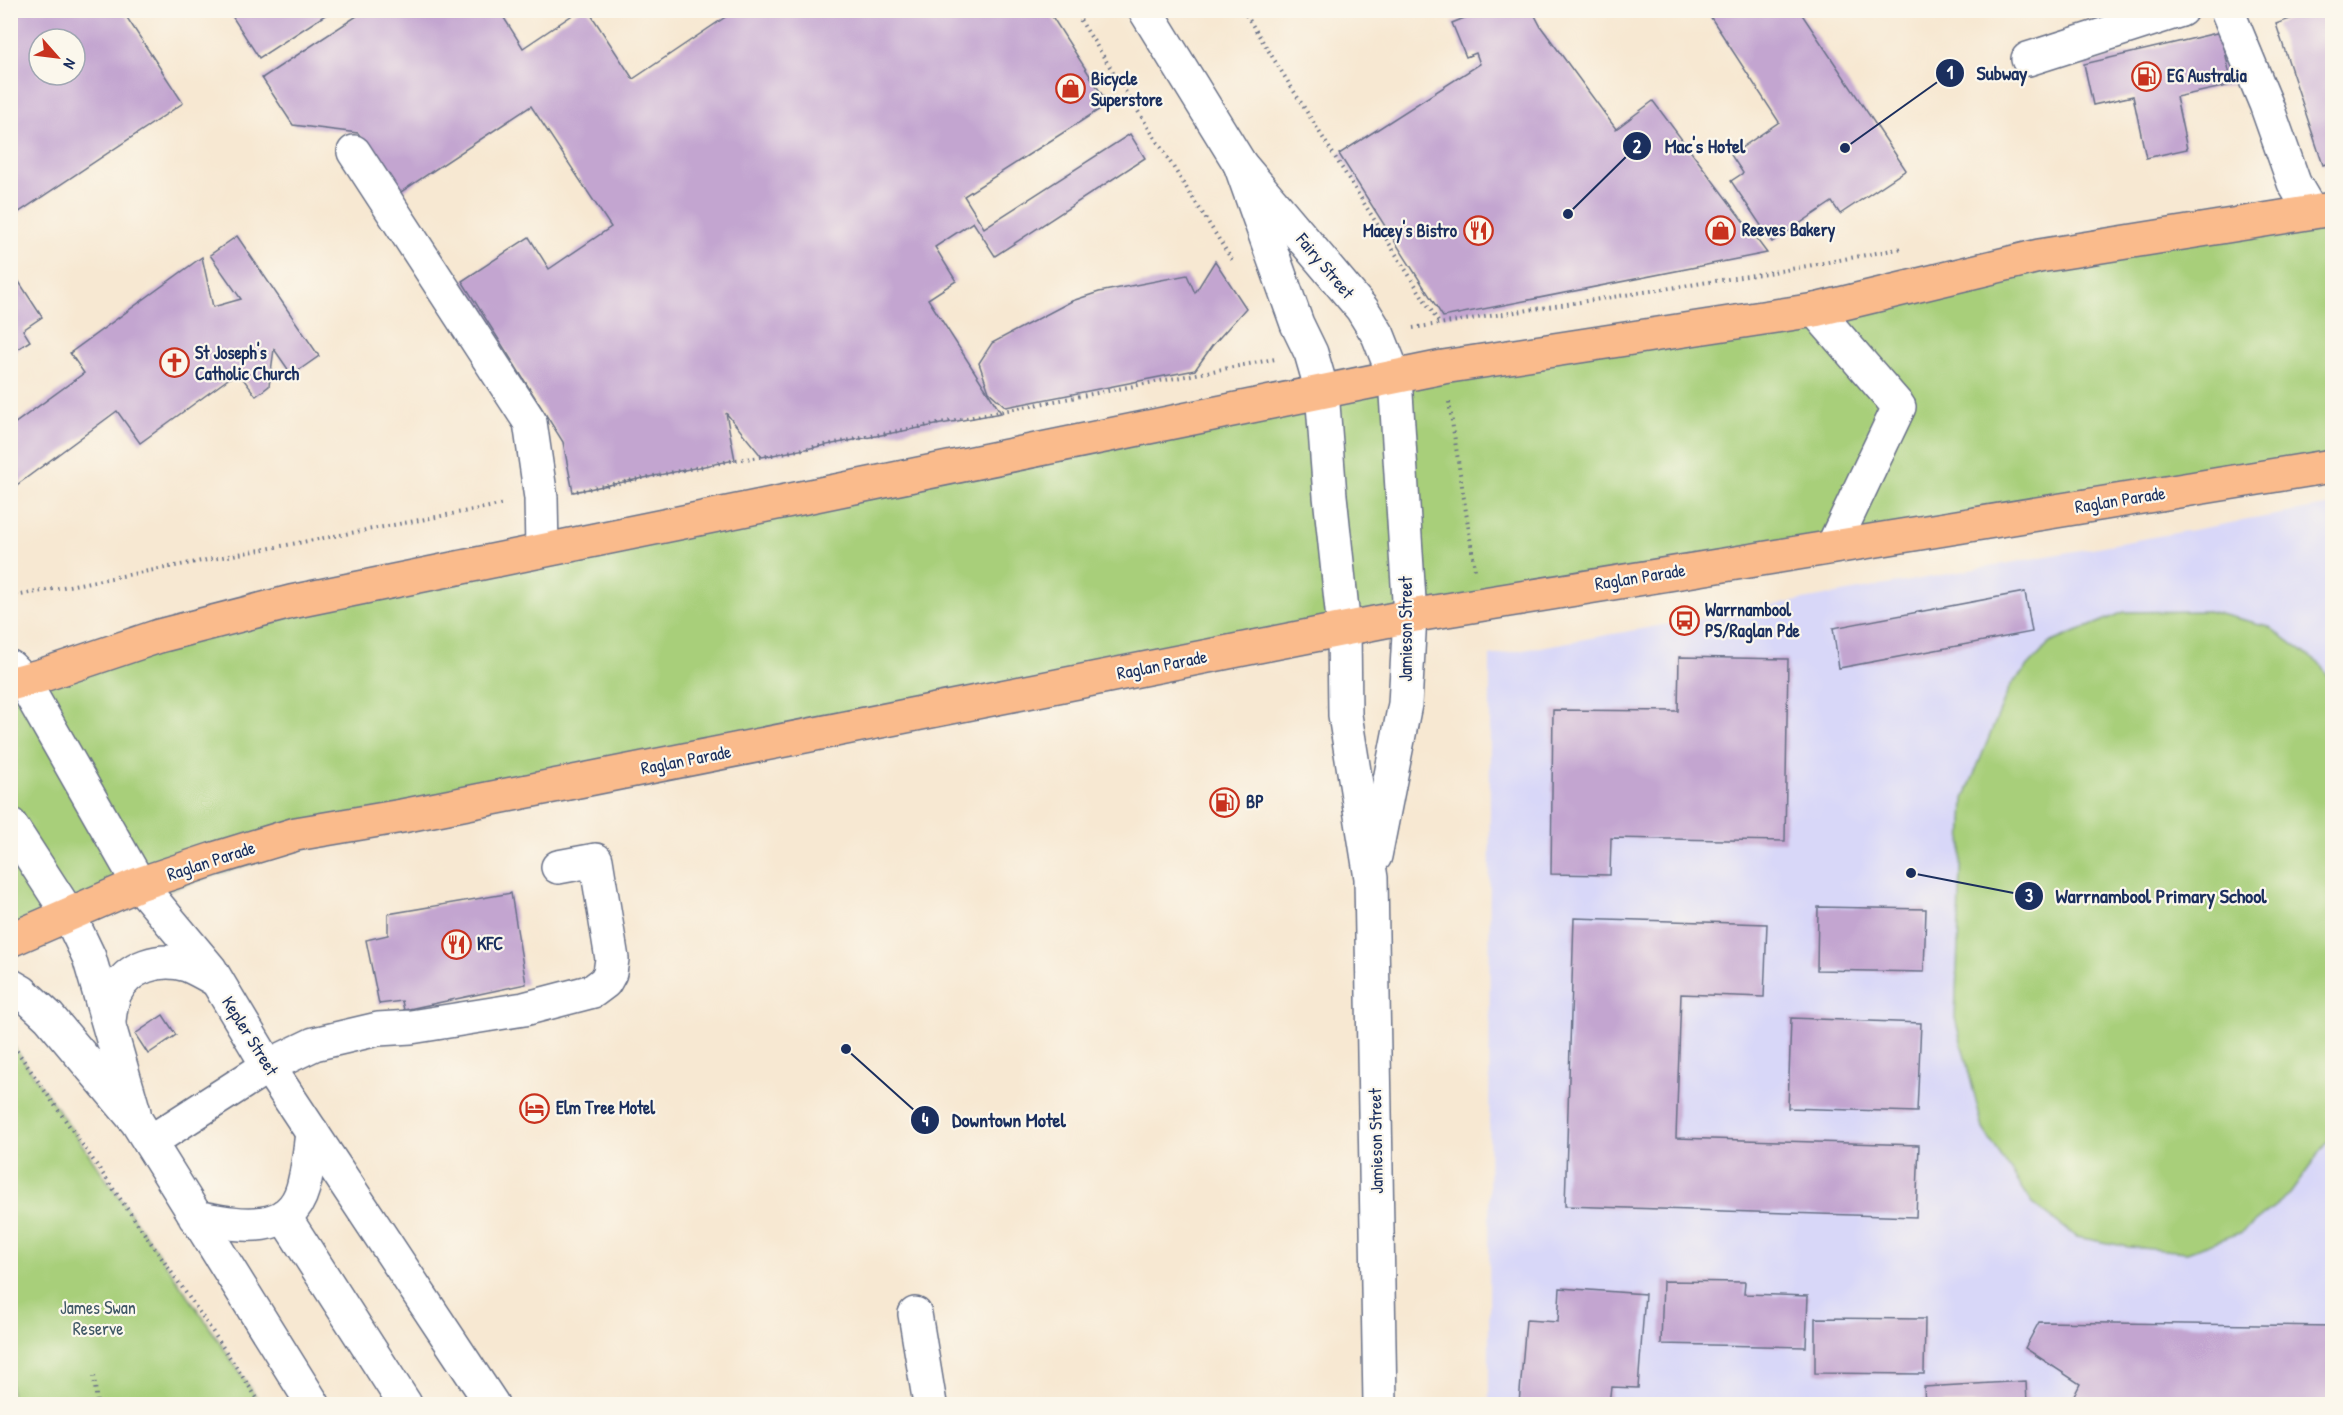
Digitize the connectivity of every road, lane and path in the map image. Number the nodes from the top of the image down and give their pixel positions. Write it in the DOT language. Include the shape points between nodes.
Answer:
graph roads {
  1 [pos="1074,10"];
  2 [pos="1145,10"];
  3 [pos="1243,10"];
  4 [pos="2181,10"];
  5 [pos="2227,10"];
  6 [pos="2028,59"];
  7 [pos="354,152"];
  8 [pos="1240,164"];
  9 [pos="2322,211"];
  10 [pos="1914,245"];
  11 [pos="1238,270"];
  12 [pos="1815,310"];
  13 [pos="1439,322"];
  14 [pos="1443,367"];
  15 [pos="1395,378"];
  16 [pos="1310,394"];
  17 [pos="2332,465"];
  18 [pos="541,498"];
  19 [pos="1833,546"];
  20 [pos="542,550"];
  21 [pos="10,597"];
  22 [pos="1480,603"];
  23 [pos="1410,616"];
  24 [pos="1344,629"];
  25 [pos="14,677"];
  26 [pos="10,824"];
  27 [pos="558,867"];
  28 [pos="1371,878"];
  29 [pos="139,884"];
  30 [pos="69,915"];
  31 [pos="10,940"];
  32 [pos="217,981"];
  33 [pos="10,986"];
  34 [pos="109,1020"];
  35 [pos="10,1041"];
  36 [pos="268,1066"];
  37 [pos="144,1132"];
  38 [pos="312,1132"];
  39 [pos="195,1216"];
  40 [pos="284,1216"];
  41 [pos="915,1314"];
  42 [pos="94,1376"];
  43 [pos="97,1404"];
  44 [pos="261,1404"];
  45 [pos="313,1404"];
  46 [pos="405,1404"];
  47 [pos="492,1404"];
  48 [pos="930,1404"];
  49 [pos="1380,1404"];
  1 -- 11 [label="path"];
  2 -- 8 [label="street, Fairy Street"];
  3 -- 13 [label="path"];
  4 -- 6 [label="street"];
  5 -- 9 [label="street" via="2294,183"];
  7 -- 18 [label="street" via="530,422"];
  8 -- 15 [label="street, Fairy Street" via="1362,309 1378,335"];
  8 -- 16 [label="street, Fairy Street" via="1311,353"];
  9 -- 12 [label="highway" via="2039,256"];
  10 -- 13 [label="path" via="1786,270"];
  12 -- 14 [label="highway"];
  12 -- 19 [label="street" via="1899,407"];
  13 -- 14 [label="path"];
  14 -- 15 [label="highway"];
  14 -- 22 [label="path"];
  15 -- 16 [label="highway"];
  15 -- 23 [label="street, Jamieson Street"];
  16 -- 18 [label="path" via="1289,357"];
  16 -- 20 [label="highway"];
  16 -- 24 [label="street, Jamieson Street" via="1330,496"];
  17 -- 19 [label="highway, Raglan Parade"];
  18 -- 20 [label="street"];
  18 -- 21 [label="path"];
  19 -- 22 [label="highway, Raglan Parade"];
  20 -- 25 [label="highway" via="291,602 159,636 43,675"];
  22 -- 23 [label="highway, Raglan Parade"];
  23 -- 24 [label="highway, Raglan Parade"];
  23 -- 28 [label="street, Jamieson Street" via="1405,704"];
  24 -- 28 [label="street, Jamieson Street" via="1345,715"];
  24 -- 29 [label="highway, Raglan Parade" via="296,834"];
  25 -- 29 [label="street, Kepler Street"];
  26 -- 30 [label="street"];
  27 -- 36 [label="street" via="596,860 612,959 605,982 593,991 525,1009 378,1029 314,1044"];
  28 -- 49 [label="street, Jamieson Street"];
  29 -- 30 [label="highway, Raglan Parade"];
  29 -- 32 [label="street, Kepler Street"];
  30 -- 31 [label="highway, Raglan Parade"];
  30 -- 34 [label="street" via="96,974"];
  32 -- 34 [label="street" via="176,963 165,961 142,967 115,993"];
  32 -- 36 [label="street, Kepler Street"];
  33 -- 37 [label="street" via="49,1017"];
  34 -- 37 [label="street"];
  35 -- 44 [label="path"];
  36 -- 37 [label="street"];
  36 -- 38 [label="street, Kepler Street"];
  37 -- 39 [label="street"];
  38 -- 40 [label="street" via="303,1189 297,1203"];
  38 -- 47 [label="street, Kepler Street"];
  39 -- 40 [label="street" via="249,1224"];
  39 -- 45 [label="street"];
  40 -- 46 [label="street"];
  41 -- 48 [label="street"];
  42 -- 43 [label="path"];
}
